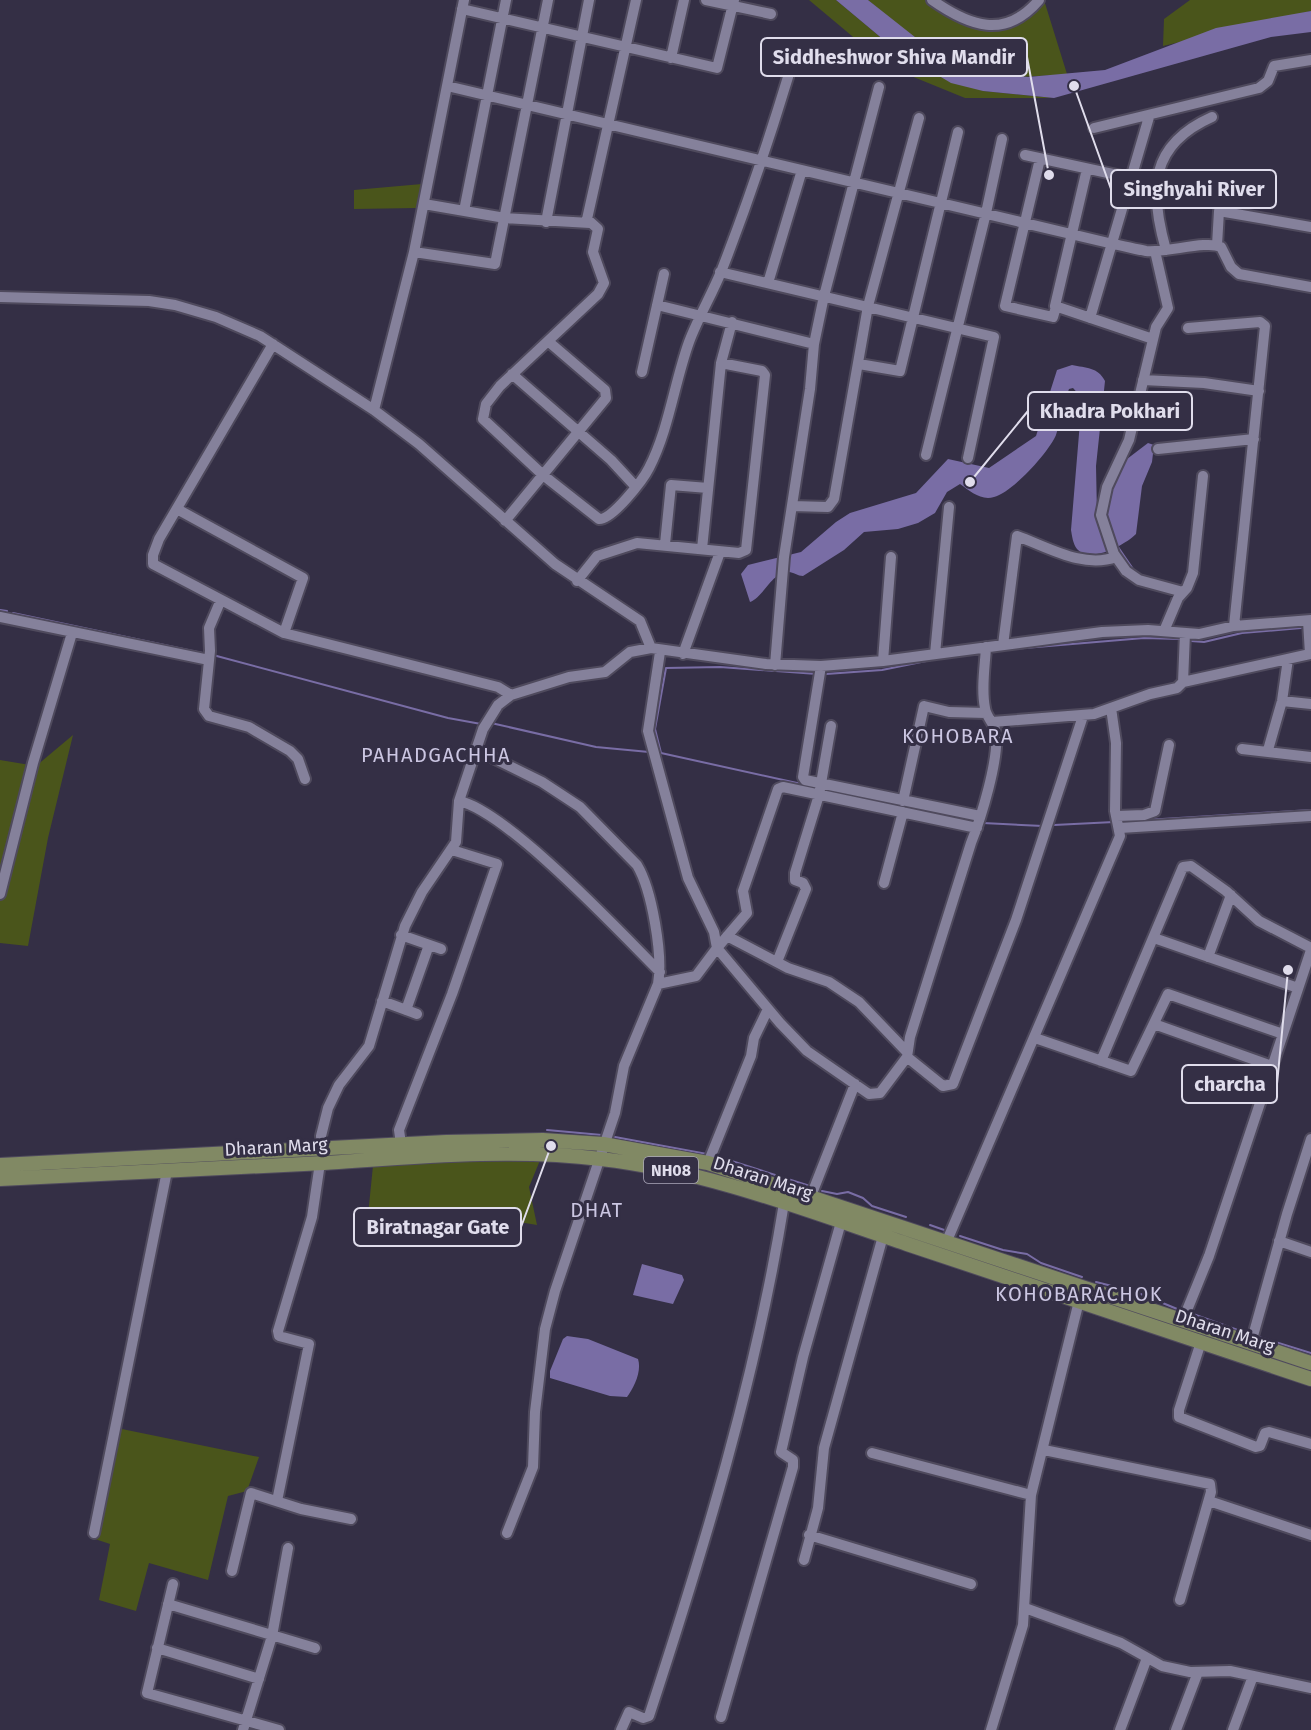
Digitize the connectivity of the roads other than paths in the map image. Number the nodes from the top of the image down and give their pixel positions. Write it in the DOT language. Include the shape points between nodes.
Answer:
graph roads {
  1 [pos="506,0"];
  2 [pos="548,0"];
  3 [pos="589,0"];
  4 [pos="636,0"];
  5 [pos="684,0"];
  6 [pos="706,0"];
  7 [pos="932,0"];
  8 [pos="1039,0"];
  9 [pos="733,3"];
  10 [pos="463,4"];
  11 [pos="771,15"];
  12 [pos="502,18"];
  13 [pos="543,27"];
  14 [pos="581,36"];
  15 [pos="625,47"];
  16 [pos="671,58"];
  17 [pos="1311,60"];
  18 [pos="788,77"];
  19 [pos="447,86"];
  20 [pos="879,87"];
  21 [pos="486,95"];
  22 [pos="527,104"];
  23 [pos="566,114"];
  24 [pos="1149,117"];
  25 [pos="1212,117"];
  26 [pos="919,118"];
  27 [pos="609,124"];
  28 [pos="1094,128"];
  29 [pos="958,132"];
  30 [pos="1002,139"];
  31 [pos="1025,155"];
  32 [pos="1040,159"];
  33 [pos="762,160"];
  34 [pos="1087,169"];
  35 [pos="802,170"];
  36 [pos="1131,178"];
  37 [pos="856,182"];
  38 [pos="898,192"];
  39 [pos="940,202"];
  40 [pos="424,204"];
  41 [pos="464,211"];
  42 [pos="986,213"];
  43 [pos="505,219"];
  44 [pos="546,222"];
  45 [pos="1026,222"];
  46 [pos="590,223"];
  47 [pos="1311,227"];
  48 [pos="1071,233"];
  49 [pos="1113,244"];
  50 [pos="1217,245"];
  51 [pos="1160,250"];
  52 [pos="414,252"];
  53 [pos="720,273"];
  54 [pos="664,274"];
  55 [pos="768,283"];
  56 [pos="1311,287"];
  57 [pos="824,296"];
  58 [pos="0,297"];
  59 [pos="657,305"];
  60 [pos="868,306"];
  61 [pos="1056,307"];
  62 [pos="703,314"];
  63 [pos="911,317"];
  64 [pos="1090,318"];
  65 [pos="732,322"];
  66 [pos="957,328"];
  67 [pos="1188,328"];
  68 [pos="1153,339"];
  69 [pos="549,342"];
  70 [pos="273,344"];
  71 [pos="814,344"];
  72 [pos="721,363"];
  73 [pos="859,364"];
  74 [pos="642,372"];
  75 [pos="512,374"];
  76 [pos="1143,380"];
  77 [pos="1259,391"];
  78 [pos="374,410"];
  79 [pos="578,432"];
  80 [pos="1254,439"];
  81 [pos="1158,449"];
  82 [pos="926,455"];
  83 [pos="968,458"];
  84 [pos="543,475"];
  85 [pos="1203,476"];
  86 [pos="636,487"];
  87 [pos="708,488"];
  88 [pos="792,506"];
  89 [pos="949,507"];
  90 [pos="177,509"];
  91 [pos="506,521"];
  92 [pos="665,544"];
  93 [pos="702,549"];
  94 [pos="720,552"];
  95 [pos="1115,555"];
  96 [pos="891,557"];
  97 [pos="577,581"];
  98 [pos="1183,592"];
  99 [pos="220,602"];
  100 [pos="0,617"];
  101 [pos="1310,620"];
  102 [pos="1233,627"];
  103 [pos="1164,631"];
  104 [pos="72,633"];
  105 [pos="284,633"];
  106 [pos="1185,633"];
  107 [pos="1003,645"];
  108 [pos="986,647"];
  109 [pos="655,650"];
  110 [pos="683,654"];
  111 [pos="935,654"];
  112 [pos="210,656"];
  113 [pos="1288,659"];
  114 [pos="883,661"];
  115 [pos="775,665"];
  116 [pos="821,666"];
  117 [pos="1183,682"];
  118 [pos="512,694"];
  119 [pos="1282,701"];
  120 [pos="1311,704"];
  121 [pos="1111,708"];
  122 [pos="1083,716"];
  123 [pos="989,718"];
  124 [pos="831,726"];
  125 [pos="1169,746"];
  126 [pos="1242,749"];
  127 [pos="477,750"];
  128 [pos="1268,750"];
  129 [pos="1311,757"];
  130 [pos="305,779"];
  131 [pos="820,789"];
  132 [pos="459,801"];
  133 [pos="903,801"];
  134 [pos="903,812"];
  135 [pos="980,816"];
  136 [pos="1117,816"];
  137 [pos="1311,816"];
  138 [pos="977,828"];
  139 [pos="1120,828"];
  140 [pos="452,850"];
  141 [pos="884,883"];
  142 [pos="0,894"];
  143 [pos="1232,895"];
  144 [pos="401,935"];
  145 [pos="727,936"];
  146 [pos="1154,938"];
  147 [pos="429,945"];
  148 [pos="717,948"];
  149 [pos="441,949"];
  150 [pos="1311,949"];
  151 [pos="1208,957"];
  152 [pos="777,963"];
  153 [pos="660,972"];
  154 [pos="658,984"];
  155 [pos="1298,988"];
  156 [pos="382,1001"];
  157 [pos="768,1009"];
  158 [pos="406,1010"];
  159 [pos="417,1014"];
  160 [pos="1154,1024"];
  161 [pos="1282,1034"];
  162 [pos="1035,1038"];
  163 [pos="906,1054"];
  164 [pos="1101,1061"];
  165 [pos="1272,1066"];
  166 [pos="855,1084"];
  167 [pos="1311,1139"];
  168 [pos="401,1144"];
  169 [pos="603,1144"];
  170 [pos="321,1156"];
  171 [pos="599,1158"];
  172 [pos="708,1163"];
  173 [pos="0,1165"];
  174 [pos="167,1171"];
  175 [pos="0,1179"];
  176 [pos="811,1196"];
  177 [pos="784,1203"];
  178 [pos="841,1222"];
  179 [pos="883,1236"];
  180 [pos="1279,1241"];
  181 [pos="946,1243"];
  182 [pos="1311,1252"];
  183 [pos="1082,1289"];
  184 [pos="1078,1303"];
  185 [pos="1184,1320"];
  186 [pos="1201,1342"];
  187 [pos="1251,1343"];
  188 [pos="1311,1363"];
  189 [pos="1311,1379"];
  190 [pos="1311,1444"];
  191 [pos="1044,1450"];
  192 [pos="872,1453"];
  193 [pos="1031,1495"];
  194 [pos="278,1501"];
  195 [pos="1209,1501"];
  196 [pos="351,1519"];
  197 [pos="94,1533"];
  198 [pos="507,1533"];
  199 [pos="809,1535"];
  200 [pos="1311,1535"];
  201 [pos="288,1548"];
  202 [pos="804,1560"];
  203 [pos="232,1571"];
  204 [pos="172,1584"];
  205 [pos="971,1584"];
  206 [pos="1180,1600"];
  207 [pos="168,1604"];
  208 [pos="1025,1608"];
  209 [pos="272,1636"];
  210 [pos="157,1648"];
  211 [pos="315,1648"];
  212 [pos="1147,1658"];
  213 [pos="1198,1672"];
  214 [pos="1253,1676"];
  215 [pos="259,1678"];
  216 [pos="1311,1688"];
  217 [pos="721,1717"];
  218 [pos="245,1725"];
  219 [pos="279,1730"];
  220 [pos="621,1730"];
  221 [pos="991,1730"];
  222 [pos="1120,1730"];
  223 [pos="1176,1730"];
  224 [pos="1233,1730"];
  1 -- 12 [label="street"];
  2 -- 13 [label="street"];
  3 -- 14 [label="street"];
  4 -- 15 [label="street"];
  5 -- 16 [label="street"];
  6 -- 9 [label="street"];
  7 -- 8 [label="street" via="985,27 1019,18"];
  9 -- 11 [label="street"];
  9 -- 16 [label="street" via="718,68"];
  10 -- 12 [label="street"];
  10 -- 19 [label="street"];
  12 -- 13 [label="street"];
  12 -- 21 [label="street"];
  13 -- 14 [label="street"];
  13 -- 22 [label="street"];
  14 -- 15 [label="street"];
  14 -- 23 [label="street"];
  15 -- 16 [label="street"];
  15 -- 27 [label="street"];
  17 -- 24 [label="street" via="1274,66 1268,81 1259,88"];
  18 -- 33 [label="street"];
  19 -- 21 [label="street"];
  19 -- 40 [label="street"];
  20 -- 37 [label="street"];
  21 -- 22 [label="street"];
  21 -- 41 [label="street"];
  22 -- 23 [label="street"];
  22 -- 43 [label="street"];
  23 -- 27 [label="street"];
  23 -- 44 [label="street"];
  24 -- 28 [label="street"];
  24 -- 36 [label="street"];
  25 -- 51 [label="street" via="1169,146 1161,164 1156,184"];
  26 -- 38 [label="street"];
  27 -- 33 [label="street"];
  27 -- 46 [label="street" via="591,197"];
  29 -- 39 [label="street"];
  30 -- 42 [label="street"];
  31 -- 32 [label="street"];
  32 -- 34 [label="street"];
  32 -- 45 [label="street"];
  33 -- 35 [label="street"];
  33 -- 53 [label="street"];
  34 -- 36 [label="street"];
  34 -- 48 [label="street"];
  35 -- 37 [label="street"];
  35 -- 55 [label="street"];
  36 -- 49 [label="street"];
  37 -- 38 [label="street"];
  37 -- 57 [label="street"];
  38 -- 39 [label="street"];
  38 -- 60 [label="street"];
  39 -- 42 [label="street"];
  39 -- 63 [label="street"];
  40 -- 41 [label="street"];
  40 -- 52 [label="street"];
  41 -- 43 [label="street"];
  42 -- 45 [label="street"];
  42 -- 66 [label="street"];
  43 -- 44 [label="street"];
  43 -- 52 [label="street" via="495,264"];
  44 -- 46 [label="street"];
  45 -- 48 [label="street"];
  45 -- 61 [label="street" via="1005,306 1053,317"];
  46 -- 69 [label="street" via="598,229 593,252 604,284"];
  47 -- 50 [label="street" via="1219,211"];
  48 -- 49 [label="street"];
  48 -- 61 [label="street"];
  49 -- 51 [label="street"];
  49 -- 64 [label="street"];
  50 -- 51 [label="street"];
  50 -- 56 [label="street" via="1239,274"];
  51 -- 68 [label="street" via="1167,308"];
  52 -- 78 [label="street"];
  53 -- 55 [label="street"];
  53 -- 62 [label="street"];
  54 -- 59 [label="street"];
  55 -- 57 [label="street"];
  57 -- 60 [label="street"];
  57 -- 71 [label="street"];
  58 -- 70 [label="street" via="127,299 175,305 216,317"];
  59 -- 62 [label="street"];
  59 -- 74 [label="street"];
  60 -- 63 [label="street"];
  60 -- 73 [label="street"];
  61 -- 64 [label="street"];
  62 -- 65 [label="street"];
  62 -- 86 [label="street" via="689,342 658,446"];
  63 -- 66 [label="street"];
  63 -- 73 [label="street" via="900,371"];
  64 -- 68 [label="street"];
  65 -- 71 [label="street"];
  65 -- 72 [label="street"];
  66 -- 82 [label="street"];
  66 -- 83 [label="street" via="994,337"];
  67 -- 77 [label="street" via="1263,323"];
  68 -- 76 [label="street"];
  69 -- 75 [label="street"];
  69 -- 79 [label="street" via="605,390 606,398"];
  70 -- 78 [label="street"];
  70 -- 90 [label="street"];
  71 -- 88 [label="street"];
  72 -- 87 [label="street"];
  72 -- 94 [label="street" via="762,371 765,375 746,550 739,554"];
  73 -- 88 [label="street" via="832,504"];
  75 -- 79 [label="street"];
  75 -- 84 [label="street" via="486,404 483,418"];
  76 -- 77 [label="street"];
  76 -- 95 [label="street" via="1129,440 1115,465 1102,508 1101,520"];
  77 -- 80 [label="street"];
  78 -- 91 [label="street"];
  79 -- 84 [label="street"];
  79 -- 86 [label="street"];
  80 -- 81 [label="street"];
  80 -- 102 [label="street"];
  84 -- 86 [label="street" via="599,519 607,518"];
  84 -- 91 [label="street"];
  85 -- 98 [label="street" via="1193,573"];
  87 -- 92 [label="street" via="671,485"];
  87 -- 93 [label="street"];
  88 -- 115 [label="street"];
  89 -- 111 [label="street"];
  90 -- 99 [label="street" via="159,539 153,564"];
  90 -- 105 [label="street" via="303,578"];
  91 -- 97 [label="street"];
  92 -- 93 [label="street"];
  92 -- 97 [label="street" via="637,543 603,552"];
  93 -- 94 [label="street"];
  94 -- 110 [label="street"];
  95 -- 98 [label="street" via="1126,571 1139,580"];
  95 -- 107 [label="street" via="1104,561 1082,561 1017,536"];
  96 -- 114 [label="street"];
  97 -- 109 [label="street" via="640,621"];
  98 -- 103 [label="street"];
  99 -- 105 [label="street"];
  99 -- 112 [label="street" via="208,628"];
  100 -- 104 [label="street"];
  101 -- 102 [label="street"];
  101 -- 113 [label="street" via="1310,654"];
  102 -- 106 [label="street"];
  103 -- 106 [label="street"];
  103 -- 107 [label="street" via="1102,633"];
  104 -- 112 [label="street"];
  104 -- 142 [label="street" via="33,763"];
  105 -- 118 [label="street" via="498,687"];
  106 -- 117 [label="street"];
  107 -- 108 [label="street"];
  108 -- 111 [label="street"];
  108 -- 123 [label="street" via="984,701"];
  109 -- 110 [label="street"];
  109 -- 118 [label="street" via="630,652 605,672 569,677"];
  109 -- 148 [label="street" via="648,730 688,878"];
  110 -- 115 [label="street"];
  111 -- 114 [label="street"];
  112 -- 130 [label="street" via="206,713 249,727 290,751 298,759"];
  113 -- 117 [label="street"];
  113 -- 119 [label="street"];
  114 -- 116 [label="street"];
  115 -- 116 [label="street"];
  116 -- 131 [label="street" via="803,777"];
  117 -- 121 [label="street" via="1177,688"];
  118 -- 127 [label="street" via="490,716"];
  119 -- 120 [label="street"];
  119 -- 128 [label="street"];
  121 -- 122 [label="street"];
  121 -- 136 [label="street" via="1116,743"];
  122 -- 123 [label="street"];
  122 -- 163 [label="street" via="1016,920 953,1084 943,1086"];
  123 -- 133 [label="street" via="924,706"];
  123 -- 135 [label="street" via="996,732 996,745"];
  124 -- 131 [label="street"];
  125 -- 136 [label="street" via="1155,811"];
  126 -- 128 [label="street"];
  127 -- 132 [label="street"];
  127 -- 153 [label="street" via="542,782 580,807 637,865 643,875 657,936"];
  128 -- 129 [label="street"];
  131 -- 133 [label="street"];
  131 -- 134 [label="street"];
  131 -- 145 [label="street" via="778,789 744,891 747,913"];
  131 -- 152 [label="street" via="795,873 795,880 803,883 806,890"];
  132 -- 140 [label="street"];
  132 -- 153 [label="street" via="485,813 526,844"];
  133 -- 135 [label="street"];
  134 -- 138 [label="street"];
  134 -- 141 [label="street"];
  135 -- 138 [label="street"];
  136 -- 139 [label="street"];
  137 -- 139 [label="street"];
  138 -- 163 [label="street"];
  139 -- 162 [label="street" via="1120,836"];
  140 -- 144 [label="street" via="422,892"];
  140 -- 168 [label="street" via="497,864 399,1130"];
  143 -- 146 [label="street" via="1191,866 1183,867"];
  143 -- 150 [label="street" via="1259,921"];
  143 -- 151 [label="street"];
  144 -- 147 [label="street"];
  144 -- 156 [label="street"];
  145 -- 148 [label="street"];
  145 -- 152 [label="street"];
  146 -- 151 [label="street"];
  146 -- 164 [label="street"];
  147 -- 149 [label="street"];
  147 -- 158 [label="street"];
  148 -- 154 [label="street" via="696,976"];
  148 -- 157 [label="street"];
  150 -- 155 [label="street"];
  151 -- 155 [label="street"];
  152 -- 163 [label="street" via="829,982 859,1002"];
  153 -- 154 [label="street"];
  154 -- 169 [label="street" via="624,1066 615,1113"];
  155 -- 161 [label="street"];
  156 -- 158 [label="street"];
  156 -- 170 [label="street" via="369,1046 339,1085 328,1108"];
  157 -- 166 [label="street" via="807,1051"];
  157 -- 172 [label="street"];
  158 -- 159 [label="street"];
  160 -- 161 [label="street" via="1168,994"];
  160 -- 164 [label="street" via="1133,1071"];
  160 -- 165 [label="street"];
  161 -- 165 [label="street"];
  162 -- 164 [label="street"];
  162 -- 181 [label="street"];
  163 -- 166 [label="street" via="880,1093 869,1094"];
  165 -- 185 [label="street"];
  166 -- 176 [label="street"];
  167 -- 180 [label="street"];
  168 -- 169 [label="main road, Dharan Marg / NH08" via="543,1140"];
  168 -- 170 [label="main road, Dharan Marg / NH08"];
  169 -- 171 [label="street"];
  169 -- 172 [label="main road, Dharan Marg / NH08"];
  170 -- 171 [label="main road, Dharan Marg / NH08"];
  170 -- 173 [label="main road, Dharan Marg / NH08"];
  170 -- 174 [label="main road, Dharan Marg / NH08"];
  170 -- 194 [label="street" via="315,1208 278,1331 279,1336 309,1344"];
  171 -- 177 [label="main road, Dharan Marg / NH08" via="703,1177"];
  171 -- 198 [label="street" via="545,1329 533,1467"];
  172 -- 176 [label="main road, Dharan Marg / NH08"];
  174 -- 175 [label="main road, Dharan Marg / NH08"];
  174 -- 197 [label="street"];
  176 -- 181 [label="main road, Dharan Marg / NH08"];
  177 -- 178 [label="main road, Dharan Marg / NH08"];
  177 -- 220 [label="street" via="743,1406 680,1620 649,1716 629,1712"];
  178 -- 179 [label="main road, Dharan Marg / NH08"];
  178 -- 217 [label="street" via="780,1452 793,1461 793,1467"];
  179 -- 184 [label="main road, Dharan Marg / NH08"];
  179 -- 199 [label="street" via="824,1448 818,1508"];
  180 -- 182 [label="street"];
  180 -- 187 [label="street"];
  181 -- 183 [label="main road, Dharan Marg / NH08"];
  183 -- 184 [label="street"];
  183 -- 185 [label="main road, Dharan Marg / NH08"];
  184 -- 186 [label="main road, Dharan Marg / NH08"];
  184 -- 191 [label="street"];
  185 -- 187 [label="main road, Dharan Marg / NH08"];
  186 -- 189 [label="main road, Dharan Marg / NH08"];
  186 -- 190 [label="street" via="1179,1418 1256,1447 1269,1432"];
  187 -- 188 [label="main road, Dharan Marg / NH08"];
  191 -- 193 [label="street"];
  191 -- 195 [label="street" via="1209,1483"];
  192 -- 193 [label="street"];
  193 -- 208 [label="street"];
  194 -- 196 [label="street"];
  194 -- 203 [label="street" via="251,1492"];
  195 -- 200 [label="street"];
  195 -- 206 [label="street"];
  199 -- 202 [label="street"];
  199 -- 205 [label="street"];
  201 -- 209 [label="street"];
  204 -- 207 [label="street"];
  207 -- 209 [label="street"];
  207 -- 210 [label="street"];
  208 -- 212 [label="street" via="1120,1643"];
  208 -- 221 [label="street"];
  209 -- 211 [label="street"];
  209 -- 215 [label="street"];
  210 -- 215 [label="street"];
  210 -- 218 [label="street" via="147,1693"];
  212 -- 213 [label="street" via="1162,1666"];
  212 -- 222 [label="street"];
  213 -- 214 [label="street" via="1230,1671"];
  213 -- 223 [label="street"];
  214 -- 216 [label="street"];
  214 -- 224 [label="street"];
  215 -- 218 [label="street"];
  218 -- 219 [label="street"];
}
